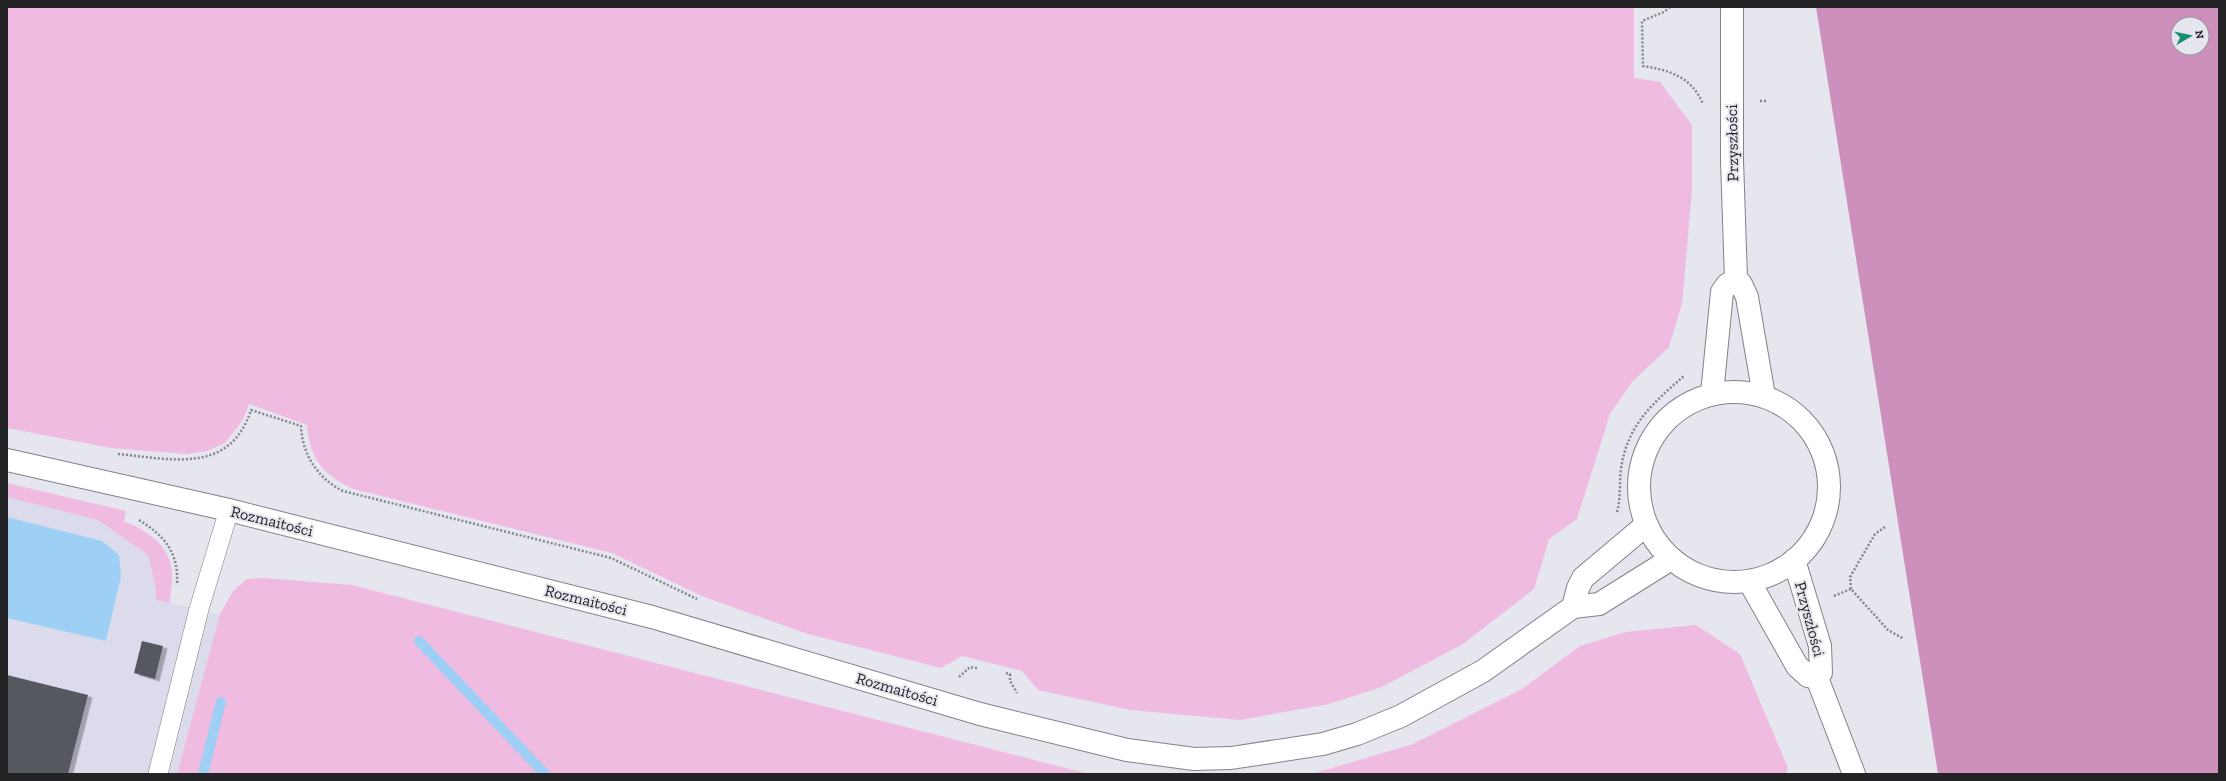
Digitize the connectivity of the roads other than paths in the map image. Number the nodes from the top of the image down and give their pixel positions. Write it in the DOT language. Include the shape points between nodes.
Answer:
graph roads {
  1 [pos="1732,7"];
  2 [pos="1736,278"];
  3 [pos="1712,394"];
  4 [pos="1764,396"];
  5 [pos="7,460"];
  6 [pos="229,510"];
  7 [pos="1646,525"];
  8 [pos="1671,558"];
  9 [pos="1794,560"];
  10 [pos="1749,581"];
  11 [pos="1573,607"];
  12 [pos="1817,678"];
  13 [pos="158,774"];
  14 [pos="1854,774"];
  1 -- 2 [label="street, Przyszłości" via="1732,160"];
  2 -- 3 [label="street" via="1727,284 1722,292"];
  2 -- 4 [label="street, Przyszłości" via="1747,297"];
  3 -- 4 [label="street" via="1726,391 1749,392"];
  3 -- 7 [label="street" via="1683,405 1665,420 1651,438 1642,459 1638,482 1640,505"];
  4 -- 9 [label="street" via="1791,410 1808,426 1820,445 1827,467 1828,505 1822,523 1813,540"];
  5 -- 6 [label="street, Rozmaitości"];
  6 -- 11 [label="street, Rozmaitości" via="652,617 980,714 1127,750 1194,759 1231,758 1323,744 1358,734 1401,716 1483,672"];
  6 -- 13 [label="lane" via="199,609"];
  7 -- 8 [label="street" via="1656,543"];
  7 -- 11 [label="street" via="1583,578"];
  8 -- 10 [label="street" via="1688,571 1708,579 1728,582"];
  8 -- 11 [label="street" via="1599,604"];
  9 -- 10 [label="street" via="1770,575"];
  9 -- 12 [label="street, Przyszłości" via="1820,646 1821,674"];
  10 -- 12 [label="street, Przyszłości" via="1797,666 1808,676"];
  12 -- 14 [label="street, Przyszłości"];
}
